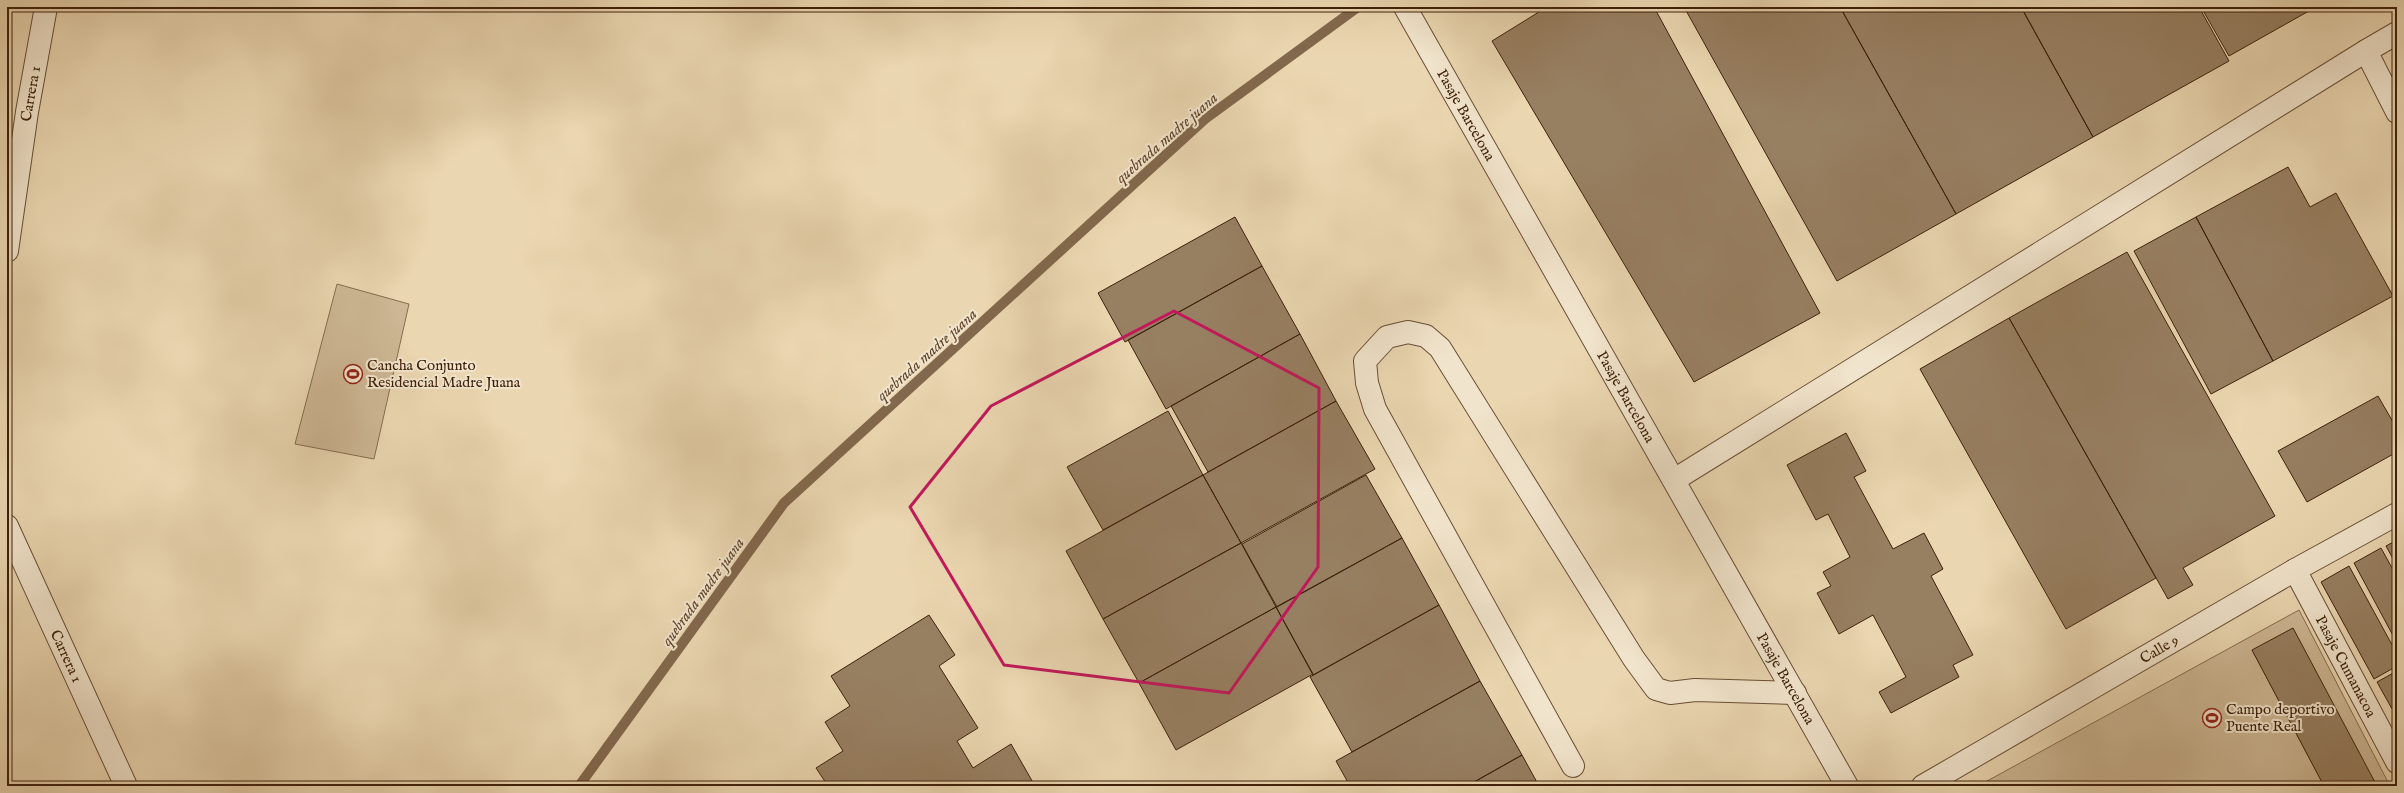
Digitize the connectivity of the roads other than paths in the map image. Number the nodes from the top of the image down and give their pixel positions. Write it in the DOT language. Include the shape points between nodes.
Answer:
graph roads {
  1 [pos="46,7"];
  2 [pos="1405,7"];
  3 [pos="2397,33"];
  4 [pos="2366,51"];
  5 [pos="2397,112"];
  6 [pos="7,251"];
  7 [pos="1674,480"];
  8 [pos="2397,514"];
  9 [pos="7,526"];
  10 [pos="2295,570"];
  11 [pos="1795,693"];
  12 [pos="2397,762"];
  13 [pos="1573,766"];
  14 [pos="126,786"];
  15 [pos="1847,786"];
  16 [pos="1923,786"];
  1 -- 6 [label="street, Carrera 1" via="27,112"];
  2 -- 7 [label="street, Pasaje Barcelona"];
  3 -- 4 [label="street"];
  4 -- 5 [label="street"];
  4 -- 7 [label="street"];
  7 -- 11 [label="street, Pasaje Barcelona"];
  8 -- 10 [label="street, Calle 9"];
  9 -- 14 [label="street, Carrera 1"];
  10 -- 12 [label="street, Pasaje Cumanacoa"];
  10 -- 16 [label="street, Calle 9"];
  11 -- 13 [label="street" via="1695,690 1670,692 1656,689 1634,659 1440,348 1426,336 1408,332 1387,337 1365,361 1367,383 1375,409"];
  11 -- 15 [label="street, Pasaje Barcelona"];
}
